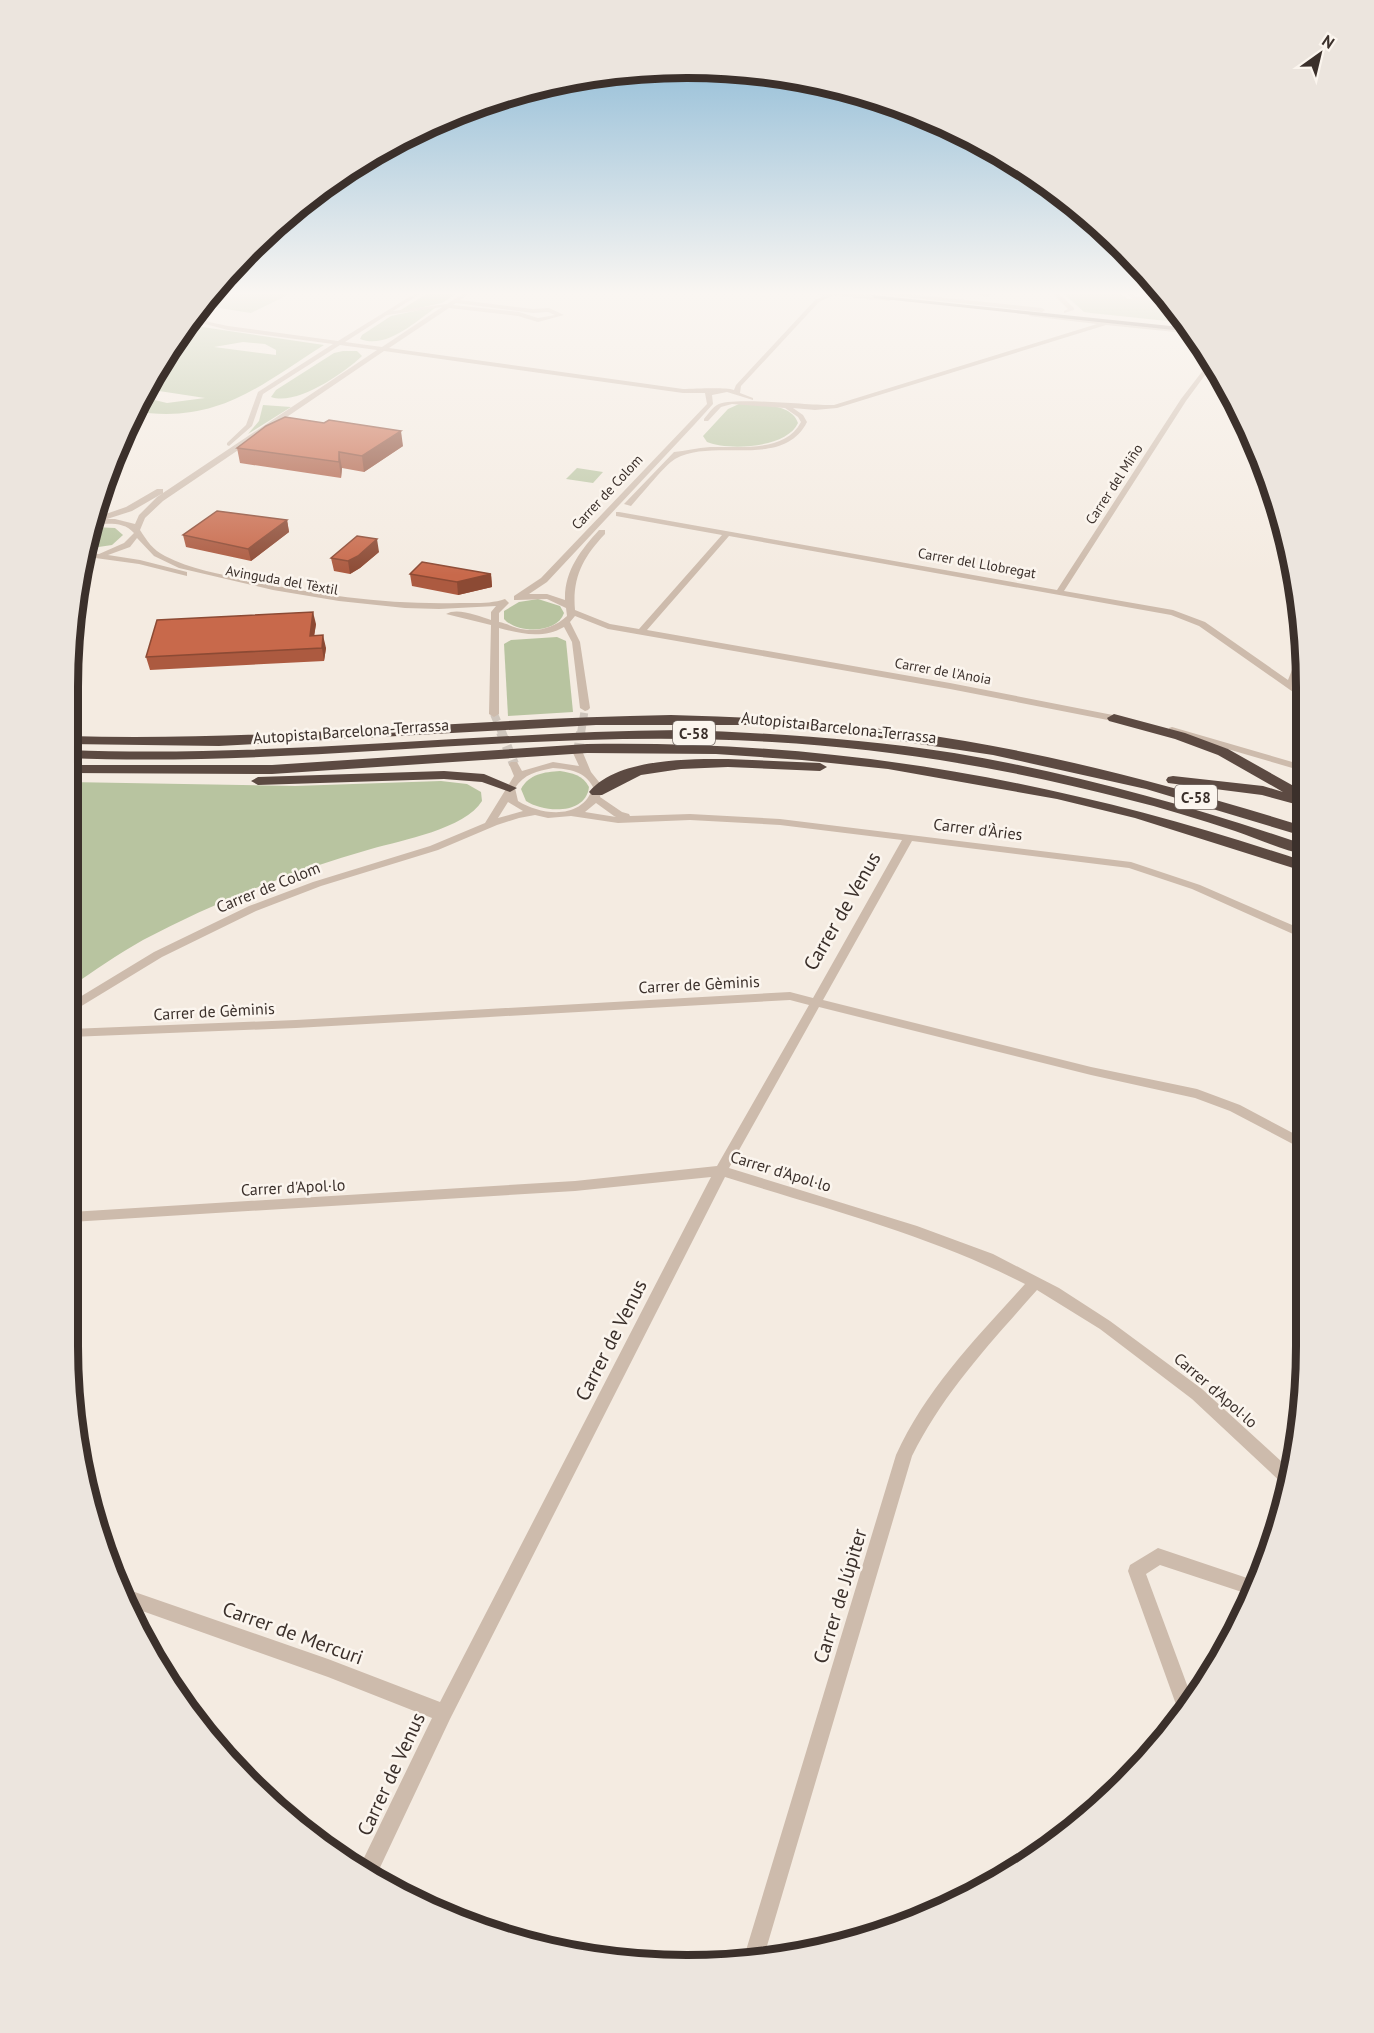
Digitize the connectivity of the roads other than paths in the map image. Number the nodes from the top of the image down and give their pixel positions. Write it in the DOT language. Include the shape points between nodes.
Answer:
graph roads {
  1 [pos="271,386"];
  2 [pos="329,386"];
  3 [pos="645,386"];
  4 [pos="727,386"];
  5 [pos="738,386"];
  6 [pos="903,386"];
  7 [pos="1194,386"];
  8 [pos="683,391"];
  9 [pos="716,391"];
  10 [pos="738,394"];
  11 [pos="708,399"];
  12 [pos="731,402"];
  13 [pos="765,402"];
  14 [pos="777,404"];
  15 [pos="842,405"];
  16 [pos="801,431"];
  17 [pos="671,458"];
  18 [pos="619,514"];
  19 [pos="102,519"];
  20 [pos="101,522"];
  21 [pos="137,532"];
  22 [pos="728,533"];
  23 [pos="93,555"];
  24 [pos="93,557"];
  25 [pos="1060,591"];
  26 [pos="517,598"];
  27 [pos="505,603"];
  28 [pos="571,609"];
  29 [pos="566,622"];
  30 [pos="495,624"];
  31 [pos="641,632"];
  32 [pos="1296,673"];
  33 [pos="1291,686"];
  34 [pos="1296,690"];
  35 [pos="585,708"];
  36 [pos="494,714"];
  37 [pos="1114,718"];
  38 [pos="78,740"];
  39 [pos="578,753"];
  40 [pos="78,754"];
  41 [pos="514,764"];
  42 [pos="1296,766"];
  43 [pos="1083,767"];
  44 [pos="78,771"];
  45 [pos="587,773"];
  46 [pos="78,774"];
  47 [pos="513,786"];
  48 [pos="1296,792"];
  49 [pos="596,795"];
  50 [pos="1296,800"];
  51 [pos="532,813"];
  52 [pos="570,813"];
  53 [pos="632,818"];
  54 [pos="490,822"];
  55 [pos="1296,829"];
  56 [pos="909,837"];
  57 [pos="1245,845"];
  58 [pos="1296,847"];
  59 [pos="1296,863"];
  60 [pos="1296,931"];
  61 [pos="815,1001"];
  62 [pos="78,1004"];
  63 [pos="78,1033"];
  64 [pos="1296,1141"];
  65 [pos="721,1171"];
  66 [pos="78,1217"];
  67 [pos="1035,1282"];
  68 [pos="1282,1473"];
  69 [pos="1247,1586"];
  70 [pos="134,1600"];
  71 [pos="1182,1699"];
  72 [pos="444,1713"];
  73 [pos="371,1866"];
  74 [pos="756,1951"];
  1 -- 19 [label="street" via="260,393 249,426 232,442 139,505"];
  2 -- 21 [label="street" via="160,499 142,517"];
  3 -- 8 [label="street"];
  4 -- 9 [label="street"];
  5 -- 10 [label="street"];
  6 -- 15 [label="street"];
  7 -- 25 [label="street, Carrer del Miño"];
  8 -- 9 [label="street"];
  8 -- 11 [label="street"];
  9 -- 10 [label="street"];
  9 -- 11 [label="street, Carrer de Colom" via="707,395"];
  10 -- 12 [label="street, Carrer de Colom" via="739,399"];
  10 -- 13 [label="street"];
  11 -- 12 [label="street"];
  11 -- 26 [label="street, Carrer de Colom" via="708,407 693,424 553,571"];
  12 -- 13 [label="street"];
  12 -- 17 [label="street, Carrer de Colom" via="719,406"];
  13 -- 14 [label="street"];
  14 -- 15 [label="street" via="815,408"];
  14 -- 16 [label="street" via="801,416"];
  15 -- 16 [label="street"];
  16 -- 17 [label="street" via="774,445 703,450"];
  17 -- 18 [label="street, Carrer de Colom"];
  18 -- 22 [label="street, Carrer del Llobregat"];
  18 -- 28 [label="street, Carrer de Colom" via="576,564 569,583"];
  20 -- 21 [label="street" via="124,523"];
  21 -- 23 [label="street" via="134,540 117,550"];
  21 -- 27 [label="street, Avinguda del Tèxtil" via="152,551 176,563 278,589 432,607"];
  22 -- 25 [label="street, Carrer del Llobregat"];
  22 -- 31 [label="street"];
  24 -- 30 [label="street, Avinguda del Tèxtil" via="155,565 291,598 470,617"];
  25 -- 33 [label="street, Carrer del Llobregat" via="1192,619"];
  26 -- 27 [label="street, Avinguda del Tèxtil"];
  26 -- 28 [label="street, Carrer de l'Anoia" via="553,597"];
  27 -- 30 [label="street" via="495,612"];
  28 -- 29 [label="street"];
  28 -- 31 [label="street, Carrer de l'Anoia" via="599,624"];
  29 -- 30 [label="street, Avinguda del Tèxtil" via="541,632"];
  29 -- 35 [label="street" via="576,642"];
  30 -- 36 [label="street"];
  31 -- 37 [label="street, Carrer de l'Anoia"];
  32 -- 33 [label="street"];
  33 -- 34 [label="street, Carrer del Llobregat"];
  37 -- 42 [label="street, Carrer de l'Anoia" via="1191,735"];
  37 -- 48 [label="highway" via="1223,752"];
  38 -- 43 [label="highway, Autopista Barcelona-Terrassa / C-58" via="234,742 475,725 715,720 877,732"];
  39 -- 45 [label="street"];
  40 -- 58 [label="highway, Autopista Barcelona-Terrassa / C-58" via="232,756 589,735 694,733 782,737 928,753 1047,775 1176,807"];
  41 -- 47 [label="street"];
  43 -- 50 [label="highway" via="1253,789"];
  43 -- 55 [label="highway, Autopista Barcelona-Terrassa / C-58"];
  44 -- 57 [label="highway" via="298,769 598,748 787,753 867,760 1006,782 1129,810"];
  45 -- 47 [label="street" via="553,765 528,771"];
  45 -- 49 [label="street" via="596,782"];
  46 -- 47 [label="highway" via="285,782 444,775 484,778"];
  47 -- 51 [label="street" via="513,802"];
  47 -- 54 [label="street, Carrer de Colom"];
  49 -- 52 [label="street" via="589,804"];
  49 -- 53 [label="street, Carrer d'Àries" via="618,814"];
  49 -- 57 [label="highway" via="640,770 687,764 842,768 1044,794"];
  51 -- 52 [label="street"];
  51 -- 54 [label="street, Carrer de Colom"];
  52 -- 53 [label="street, Carrer d'Àries" via="618,820"];
  53 -- 56 [label="street, Carrer d'Àries" via="755,819"];
  54 -- 62 [label="street, Carrer de Colom" via="451,842 314,885 237,916 146,962"];
  56 -- 60 [label="street, Carrer d'Àries" via="1131,865 1196,887"];
  56 -- 61 [label="street, Carrer de Venus"];
  57 -- 59 [label="highway"];
  61 -- 63 [label="street, Carrer de Gèminis" via="790,996 734,998"];
  61 -- 64 [label="street, Carrer de Gèminis" via="1197,1094 1235,1108"];
  61 -- 65 [label="street, Carrer de Venus"];
  65 -- 66 [label="street, Carrer d'Apol·lo" via="575,1186"];
  65 -- 67 [label="street, Carrer d'Apol·lo" via="912,1230 988,1258"];
  65 -- 72 [label="street, Carrer de Venus"];
  67 -- 68 [label="street, Carrer d'Apol·lo" via="1105,1325 1197,1394"];
  67 -- 74 [label="street, Carrer de Júpiter" via="942,1391 904,1455"];
  69 -- 71 [label="street" via="1158,1556 1136,1571"];
  70 -- 72 [label="street, Carrer de Mercuri"];
  72 -- 73 [label="street, Carrer de Venus"];
}
